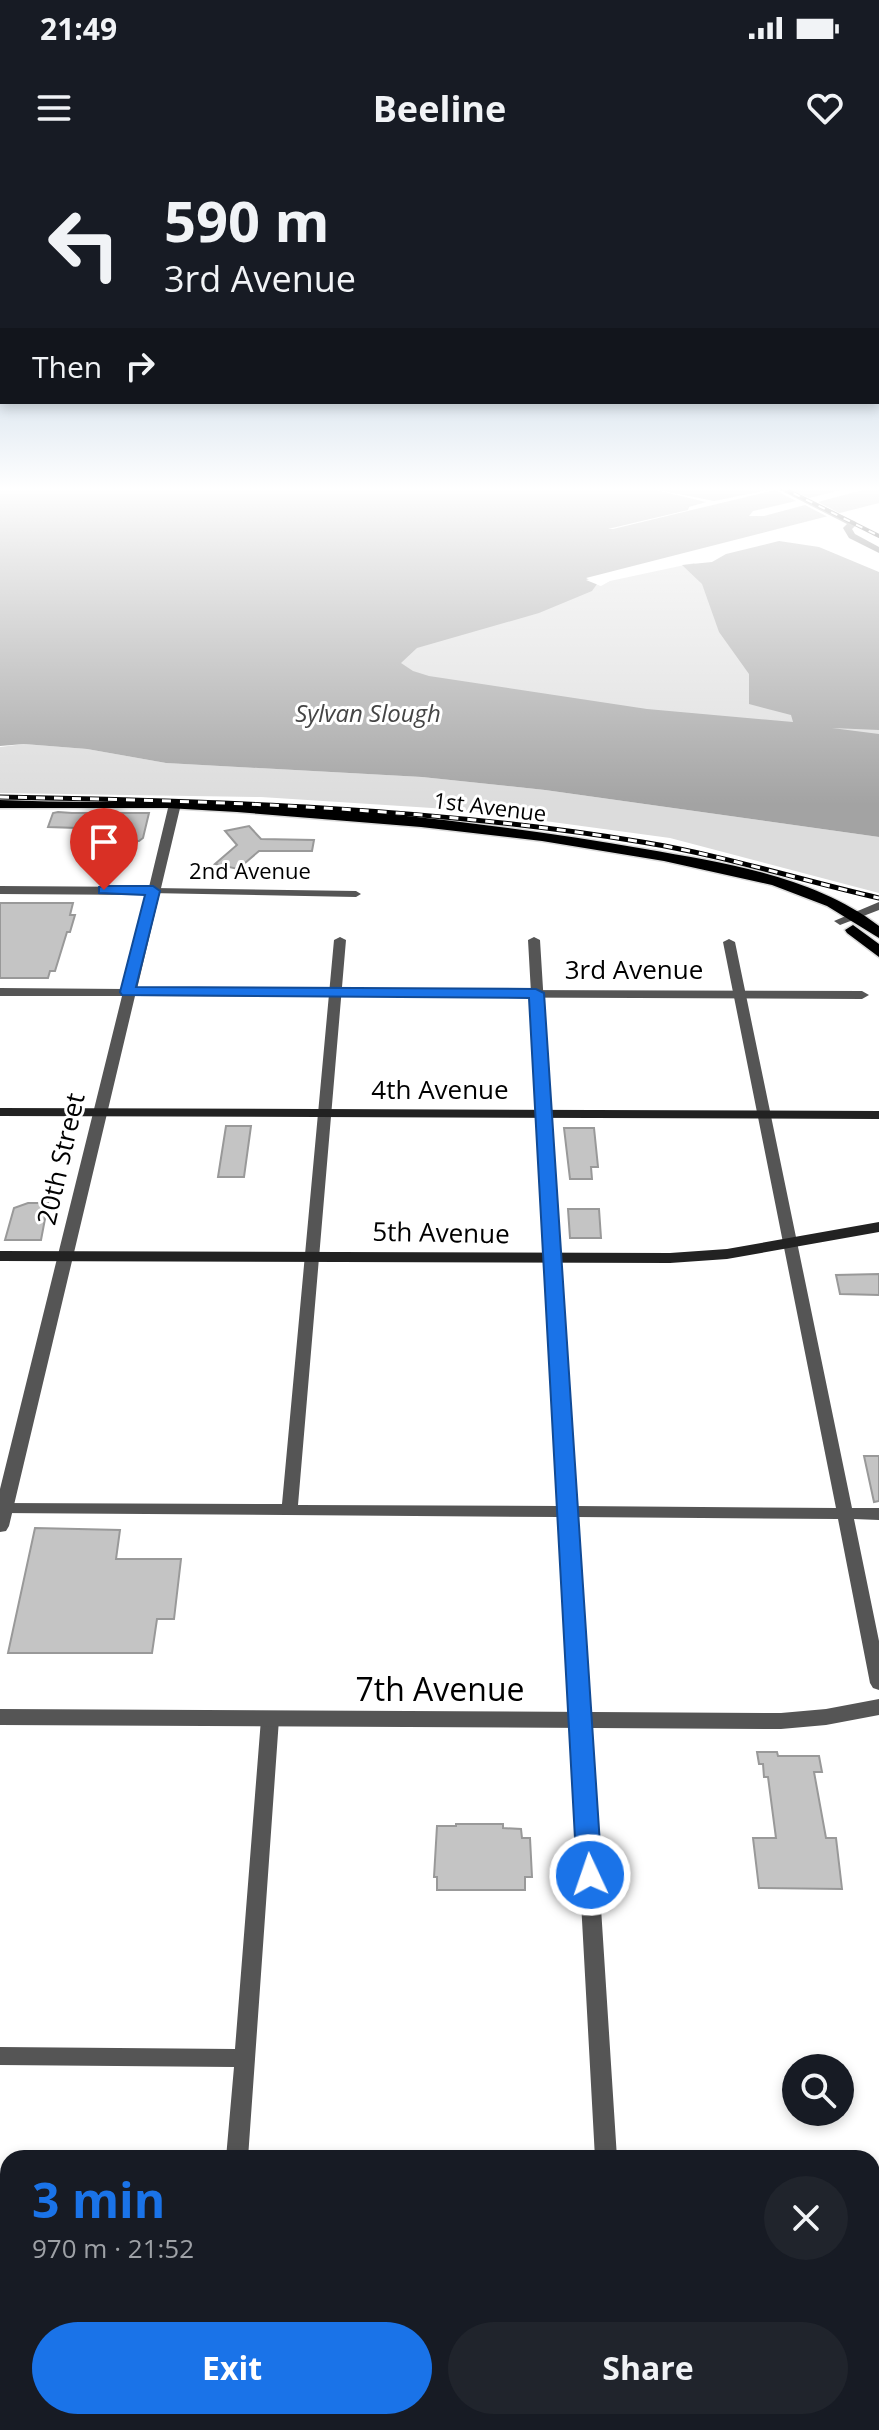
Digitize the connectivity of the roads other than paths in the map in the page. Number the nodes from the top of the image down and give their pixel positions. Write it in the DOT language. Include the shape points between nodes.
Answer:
graph roads {
  1 [pos="0,804"];
  2 [pos="174,808"];
  3 [pos="0,890"];
  4 [pos="153,891"];
  5 [pos="356,894"];
  6 [pos="878,906"];
  7 [pos="847,918"];
  8 [pos="879,933"];
  9 [pos="340,940"];
  10 [pos="534,940"];
  11 [pos="729,942"];
  12 [pos="879,952"];
  13 [pos="0,992"];
  14 [pos="127,992"];
  15 [pos="335,993"];
  16 [pos="536,993"];
  17 [pos="740,994"];
  18 [pos="862,995"];
  19 [pos="0,1112"];
  20 [pos="99,1112"];
  21 [pos="325,1113"];
  22 [pos="543,1114"];
  23 [pos="763,1115"];
  24 [pos="879,1115"];
  25 [pos="879,1227"];
  26 [pos="790,1243"];
  27 [pos="0,1256"];
  28 [pos="64,1256"];
  29 [pos="313,1256"];
  30 [pos="552,1258"];
  31 [pos="290,1508"];
  32 [pos="569,1511"];
  33 [pos="844,1513"];
  34 [pos="1,1514"];
  35 [pos="879,1514"];
  36 [pos="879,1683"];
  37 [pos="879,1707"];
  38 [pos="0,1717"];
  39 [pos="270,1719"];
  40 [pos="581,1720"];
  41 [pos="0,2056"];
  42 [pos="246,2058"];
  43 [pos="238,2150"];
  44 [pos="606,2150"];
  1 -- 2 [label="main road, 1st Avenue"];
  2 -- 4 [label="street, 20th Street"];
  2 -- 7 [label="main road, 1st Avenue" via="404,826 572,848 755,886"];
  3 -- 4 [label="street, 2nd Avenue"];
  4 -- 5 [label="street, 2nd Avenue"];
  4 -- 14 [label="street, 20th Street"];
  6 -- 7 [label="street"];
  7 -- 8 [label="main road"];
  7 -- 12 [label="main road"];
  9 -- 15 [label="street"];
  10 -- 16 [label="street"];
  11 -- 17 [label="street"];
  13 -- 14 [label="street, 3rd Avenue"];
  14 -- 15 [label="street, 3rd Avenue"];
  14 -- 20 [label="street, 20th Street"];
  15 -- 16 [label="street, 3rd Avenue"];
  15 -- 21 [label="street"];
  16 -- 17 [label="street, 3rd Avenue"];
  16 -- 22 [label="street"];
  17 -- 18 [label="street, 3rd Avenue"];
  17 -- 23 [label="street"];
  19 -- 20 [label="main road, 4th Avenue"];
  20 -- 21 [label="main road, 4th Avenue"];
  20 -- 28 [label="street, 20th Street"];
  21 -- 22 [label="main road, 4th Avenue"];
  21 -- 29 [label="street"];
  22 -- 23 [label="main road, 4th Avenue"];
  22 -- 30 [label="street"];
  23 -- 24 [label="main road, 4th Avenue"];
  23 -- 26 [label="street"];
  25 -- 26 [label="main road, 5th Avenue"];
  26 -- 30 [label="main road, 5th Avenue" via="702,1257"];
  26 -- 33 [label="street"];
  27 -- 28 [label="main road, 5th Avenue"];
  28 -- 29 [label="main road, 5th Avenue"];
  28 -- 34 [label="street, 20th Street"];
  29 -- 30 [label="main road, 5th Avenue"];
  29 -- 31 [label="street"];
  30 -- 32 [label="street"];
  31 -- 32 [label="street"];
  31 -- 34 [label="street"];
  32 -- 33 [label="street"];
  32 -- 40 [label="street"];
  33 -- 35 [label="street"];
  33 -- 36 [label="street"];
  37 -- 40 [label="street, 7th Avenue" via="781,1721"];
  38 -- 39 [label="street, 7th Avenue"];
  39 -- 40 [label="street, 7th Avenue"];
  39 -- 42 [label="street"];
  40 -- 44 [label="street"];
  41 -- 42 [label="street"];
  42 -- 43 [label="street"];
}
